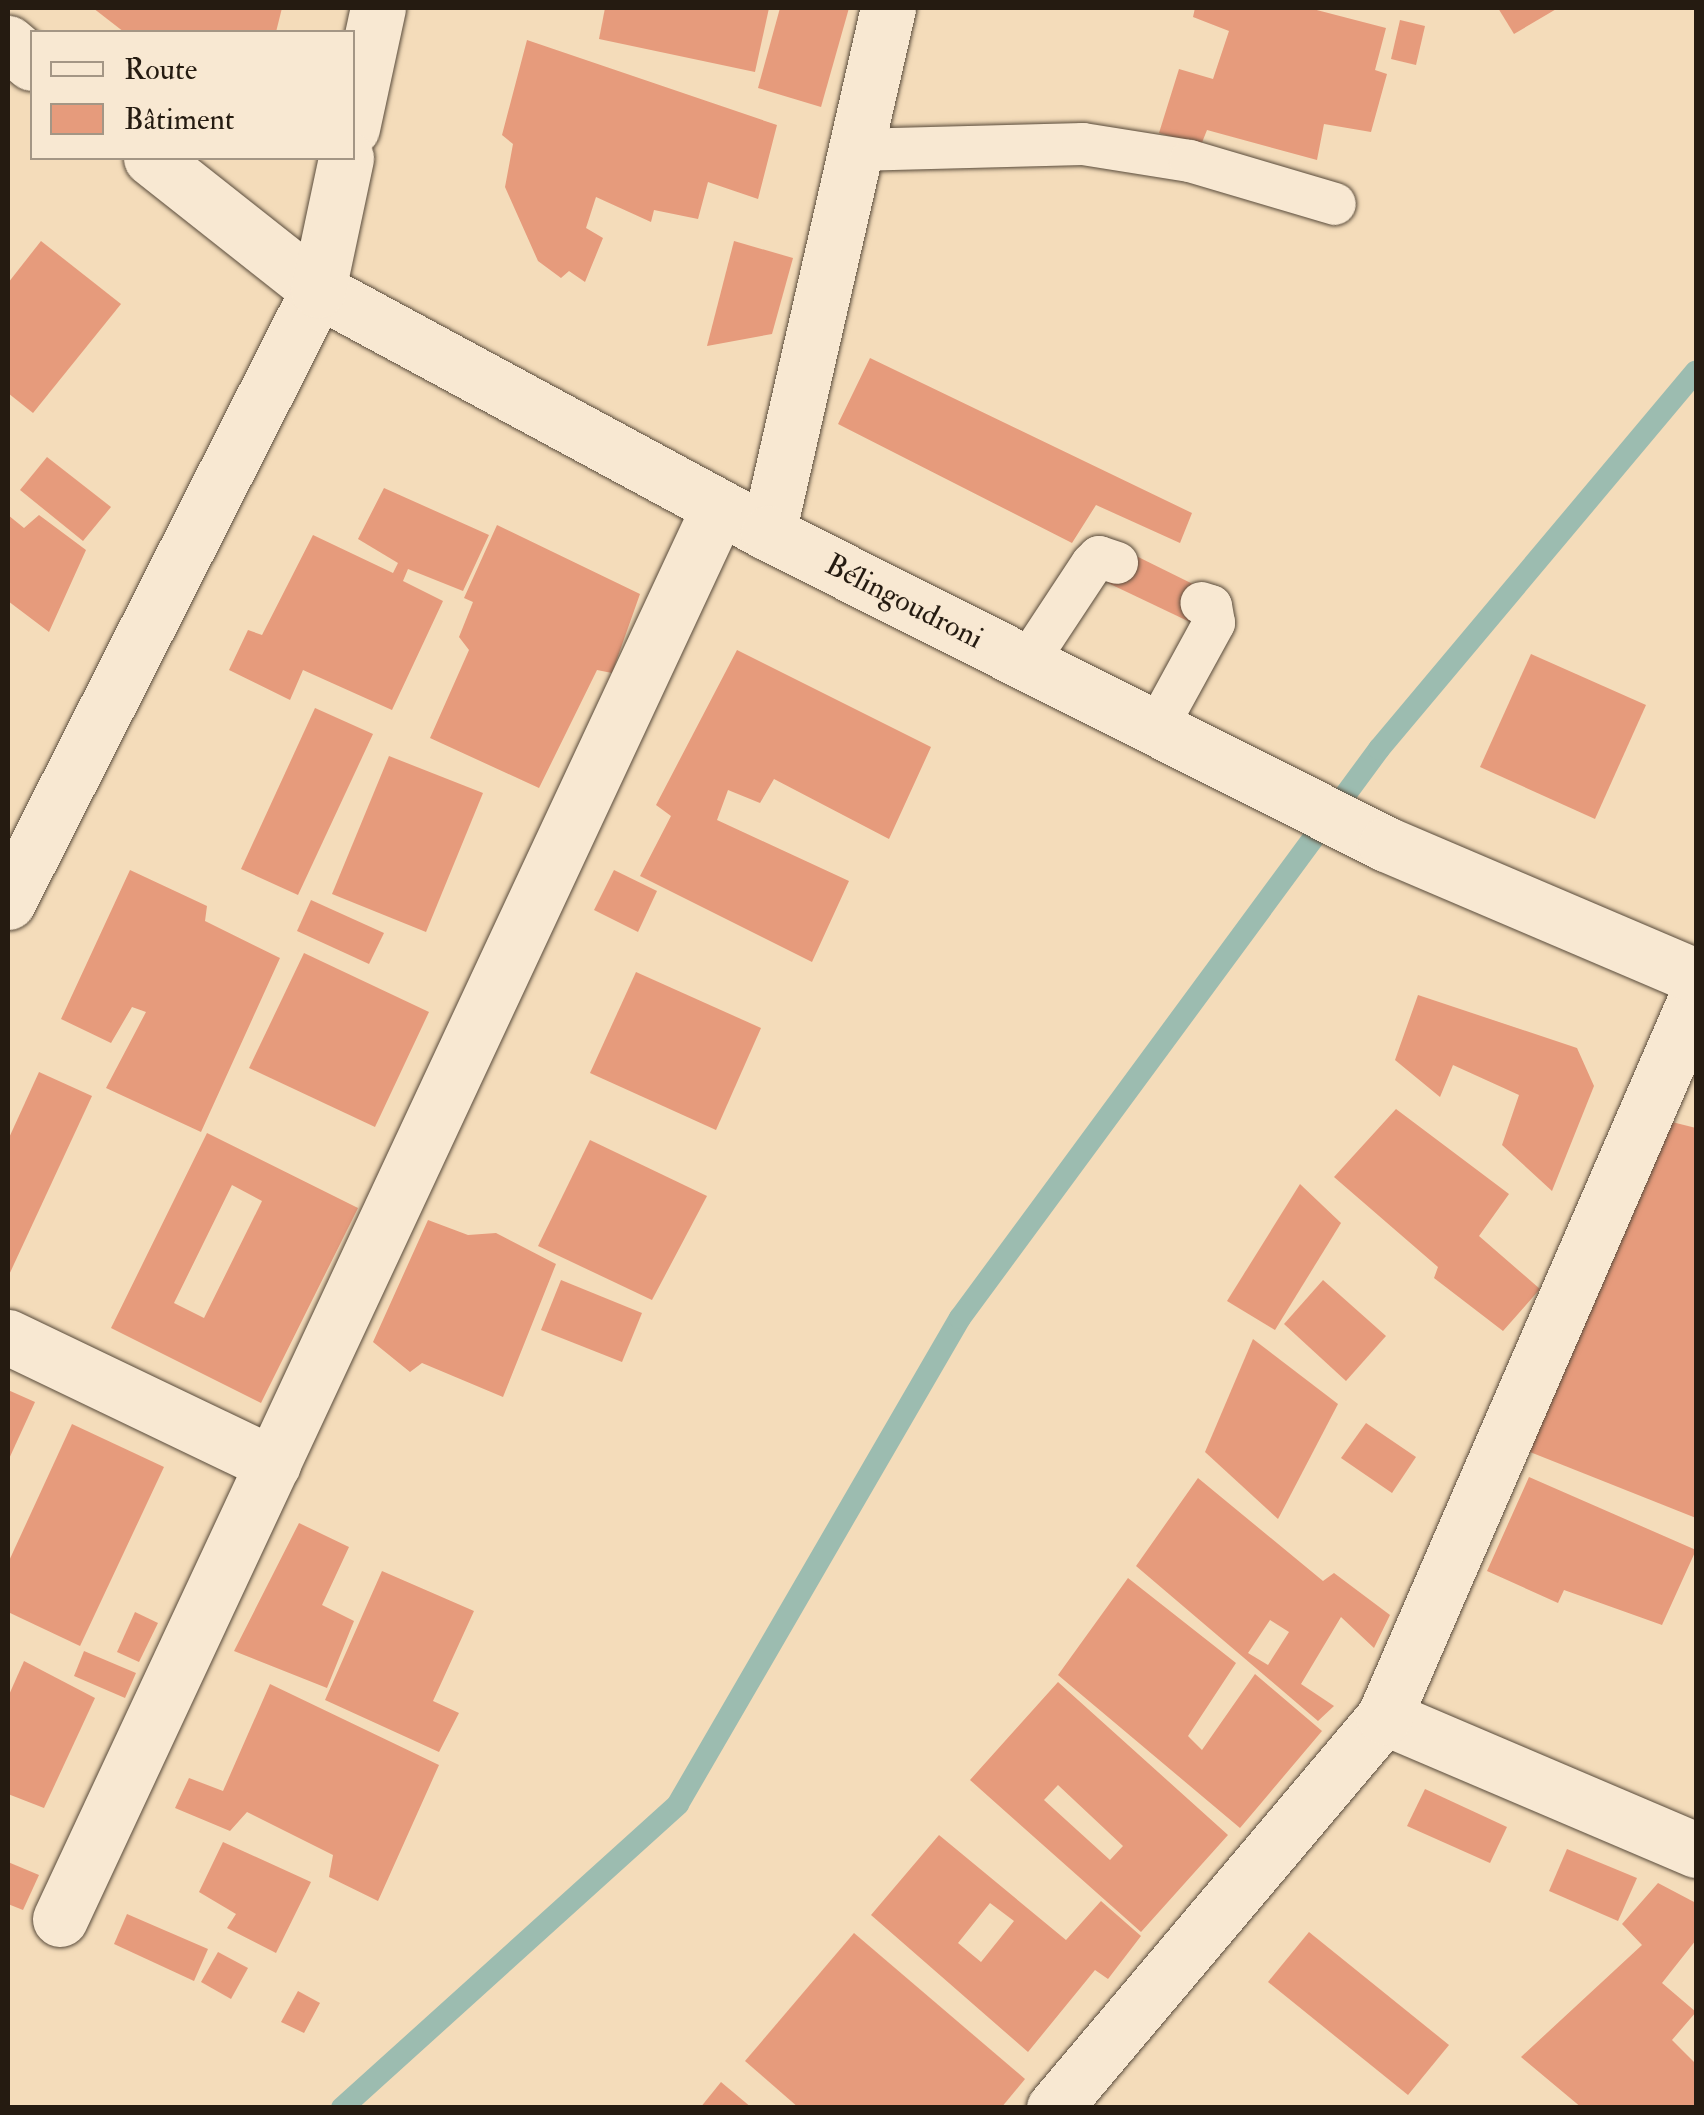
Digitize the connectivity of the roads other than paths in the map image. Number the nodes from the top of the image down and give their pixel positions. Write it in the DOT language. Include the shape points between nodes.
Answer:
graph roads {
  1 [pos="378,8"];
  2 [pos="888,8"];
  3 [pos="8,43"];
  4 [pos="30,61"];
  5 [pos="355,114"];
  6 [pos="855,150"];
  7 [pos="155,160"];
  8 [pos="346,160"];
  9 [pos="1335,204"];
  10 [pos="318,290"];
  11 [pos="719,507"];
  12 [pos="768,533"];
  13 [pos="1117,563"];
  14 [pos="1202,602"];
  15 [pos="1026,664"];
  16 [pos="1156,729"];
  17 [pos="8,902"];
  18 [pos="1696,976"];
  19 [pos="1696,998"];
  20 [pos="8,1338"];
  21 [pos="272,1464"];
  22 [pos="1384,1717"];
  23 [pos="1696,1850"];
  24 [pos="60,1918"];
  25 [pos="1054,2108"];
  1 -- 5 [label="street"];
  2 -- 6 [label="street"];
  3 -- 4 [label="street"];
  6 -- 9 [label="lane" via="1083,144 1190,161"];
  6 -- 12 [label="street"];
  7 -- 10 [label="street, Bélingoudroni"];
  8 -- 10 [label="street"];
  10 -- 11 [label="street, Bélingoudroni"];
  10 -- 17 [label="street"];
  11 -- 12 [label="street, Bélingoudroni"];
  11 -- 21 [label="street"];
  12 -- 15 [label="street, Bélingoudroni"];
  13 -- 15 [label="lane" via="1099,557 1092,564"];
  14 -- 16 [label="lane" via="1214,622"];
  15 -- 16 [label="street, Bélingoudroni"];
  16 -- 18 [label="street, Bélingoudroni" via="1386,844"];
  19 -- 22 [label="street"];
  20 -- 21 [label="street"];
  21 -- 24 [label="street"];
  22 -- 23 [label="street"];
  22 -- 25 [label="street"];
}
